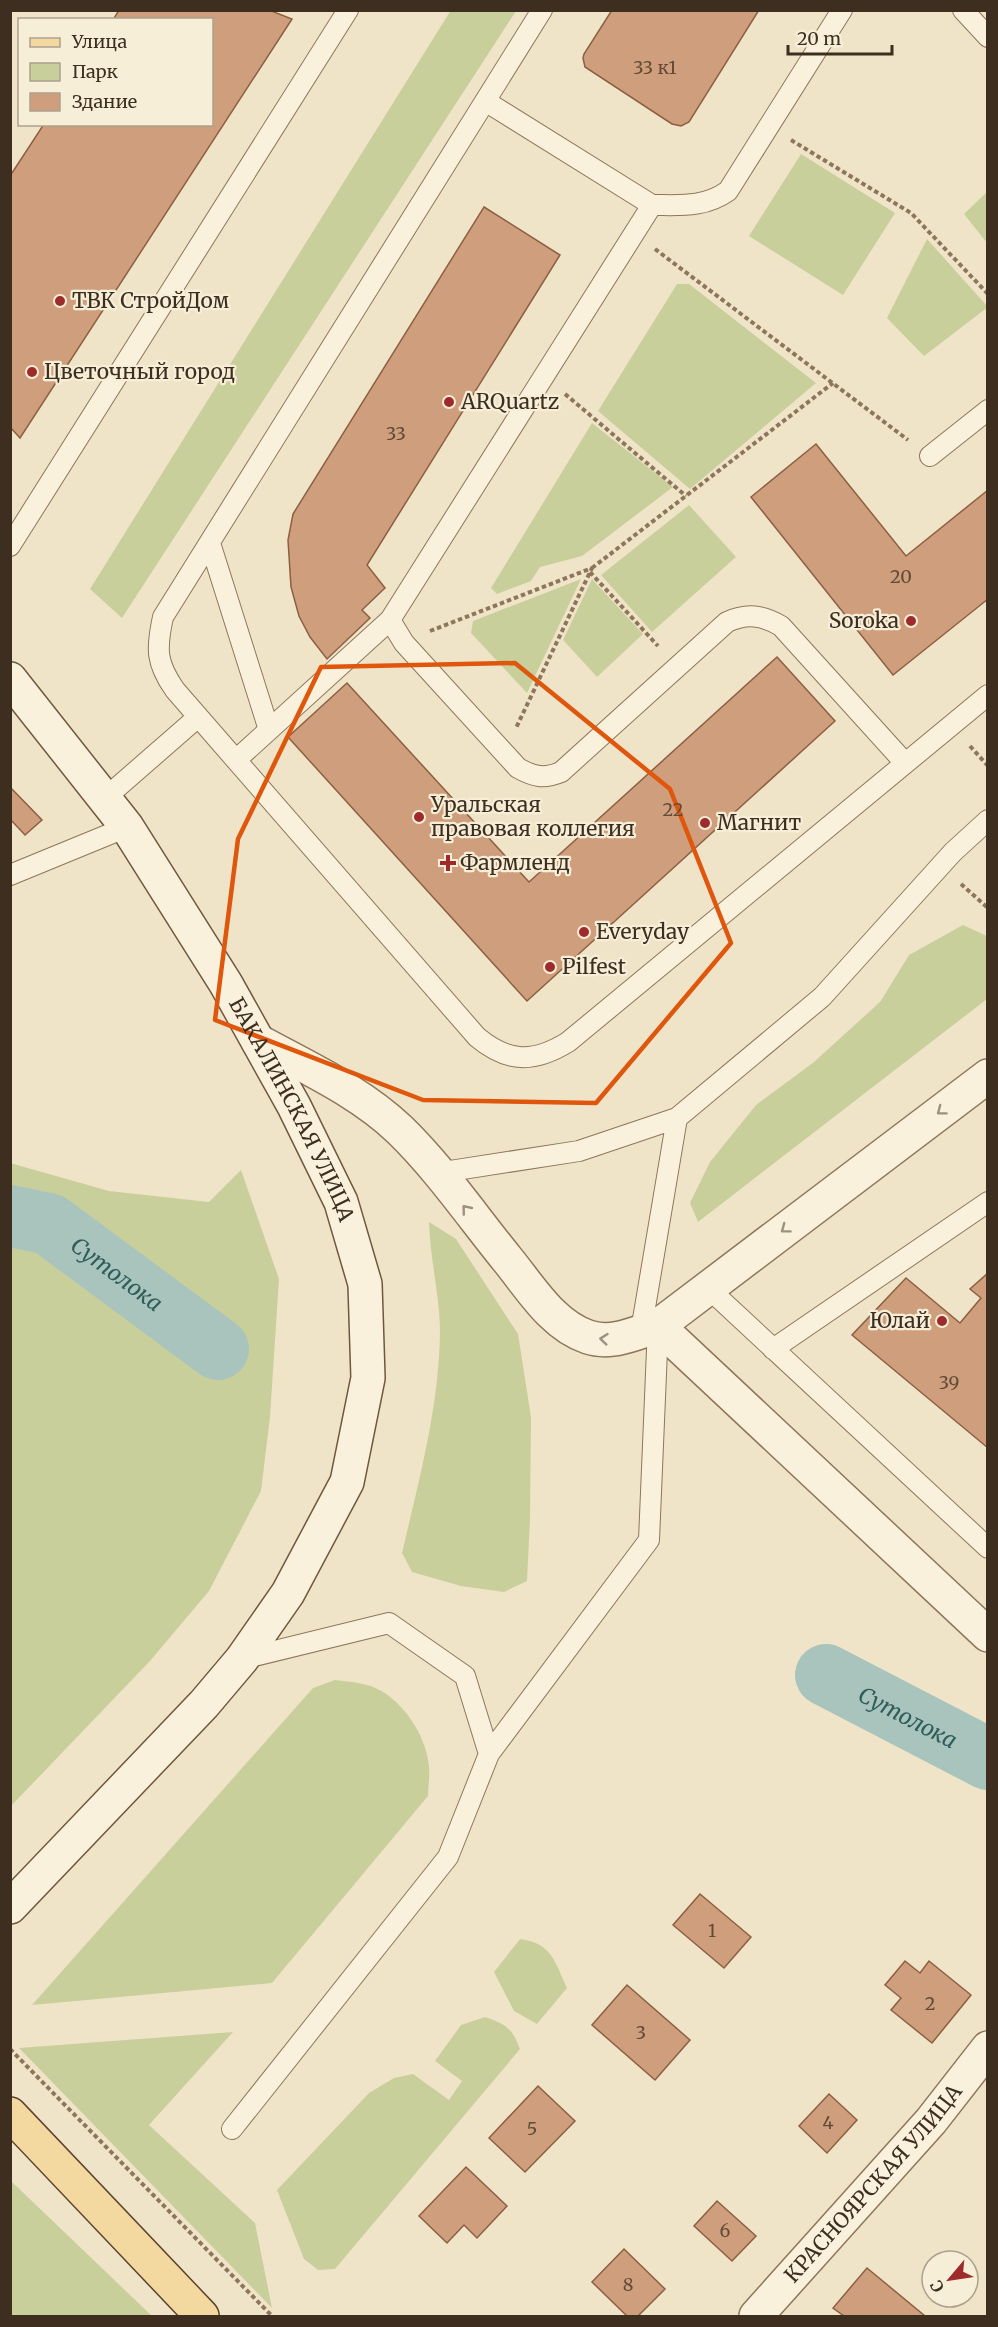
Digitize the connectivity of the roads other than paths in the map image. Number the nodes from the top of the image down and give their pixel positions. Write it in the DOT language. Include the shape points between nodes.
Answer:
graph roads {
  1 [pos="348,10"];
  2 [pos="542,10"];
  3 [pos="842,10"];
  4 [pos="963,10"];
  5 [pos="987,38"];
  6 [pos="485,100"];
  7 [pos="652,205"];
  8 [pos="987,410"];
  9 [pos="930,456"];
  10 [pos="210,543"];
  11 [pos="10,546"];
  12 [pos="390,620"];
  13 [pos="10,679"];
  14 [pos="987,695"];
  15 [pos="198,717"];
  16 [pos="269,730"];
  17 [pos="236,760"];
  18 [pos="905,763"];
  19 [pos="104,799"];
  20 [pos="987,820"];
  21 [pos="127,827"];
  22 [pos="10,875"];
  23 [pos="258,1041"];
  24 [pos="987,1076"];
  25 [pos="677,1118"];
  26 [pos="437,1173"];
  27 [pos="987,1202"];
  28 [pos="708,1288"];
  29 [pos="649,1328"];
  30 [pos="774,1349"];
  31 [pos="987,1548"];
  32 [pos="987,1635"];
  33 [pos="242,1659"];
  34 [pos="489,1754"];
  35 [pos="10,1906"];
  36 [pos="987,2048"];
  37 [pos="10,2114"];
  38 [pos="232,2129"];
  39 [pos="202,2316"];
  40 [pos="756,2316"];
  1 -- 11 [label="lane"];
  2 -- 6 [label="lane"];
  3 -- 7 [label="lane" via="728,191 693,205"];
  4 -- 5 [label="lane"];
  6 -- 7 [label="lane"];
  6 -- 10 [label="lane"];
  7 -- 12 [label="lane"];
  8 -- 9 [label="lane"];
  10 -- 15 [label="lane" via="163,617 158,642 164,675"];
  10 -- 16 [label="lane"];
  12 -- 16 [label="lane"];
  12 -- 18 [label="lane" via="403,641 504,753 531,776 550,777 561,772 727,622 752,615 781,626"];
  13 -- 19 [label="street, БАКАЛИНСКАЯ УЛИЦА"];
  14 -- 18 [label="lane"];
  15 -- 17 [label="lane"];
  15 -- 19 [label="lane"];
  16 -- 17 [label="lane"];
  17 -- 18 [label="lane" via="477,1037 502,1054 531,1058 568,1042"];
  19 -- 21 [label="street, БАКАЛИНСКАЯ УЛИЦА"];
  20 -- 25 [label="lane" via="940,866 822,997"];
  21 -- 22 [label="lane"];
  21 -- 23 [label="street, БАКАЛИНСКАЯ УЛИЦА"];
  23 -- 26 [label="street" via="372,1106"];
  23 -- 33 [label="street, БАКАЛИНСКАЯ УЛИЦА" via="341,1202 364,1284 368,1378 347,1482 288,1593"];
  24 -- 28 [label="street, one-way"];
  25 -- 26 [label="lane" via="579,1151"];
  25 -- 29 [label="lane"];
  29 -- 26 [label="street, one-way" via="613,1340 588,1337 557,1319"];
  27 -- 30 [label="lane"];
  28 -- 29 [label="street"];
  28 -- 30 [label="lane"];
  29 -- 32 [label="street"];
  29 -- 34 [label="lane" via="649,1540"];
  30 -- 31 [label="lane"];
  33 -- 34 [label="lane" via="389,1623 465,1676"];
  33 -- 35 [label="street, БАКАЛИНСКАЯ УЛИЦА" via="204,1704"];
  34 -- 38 [label="lane" via="448,1857"];
  36 -- 40 [label="street, КРАСНОЯРСКАЯ УЛИЦА" via="931,2121"];
  37 -- 39 [label="main road"];
}
